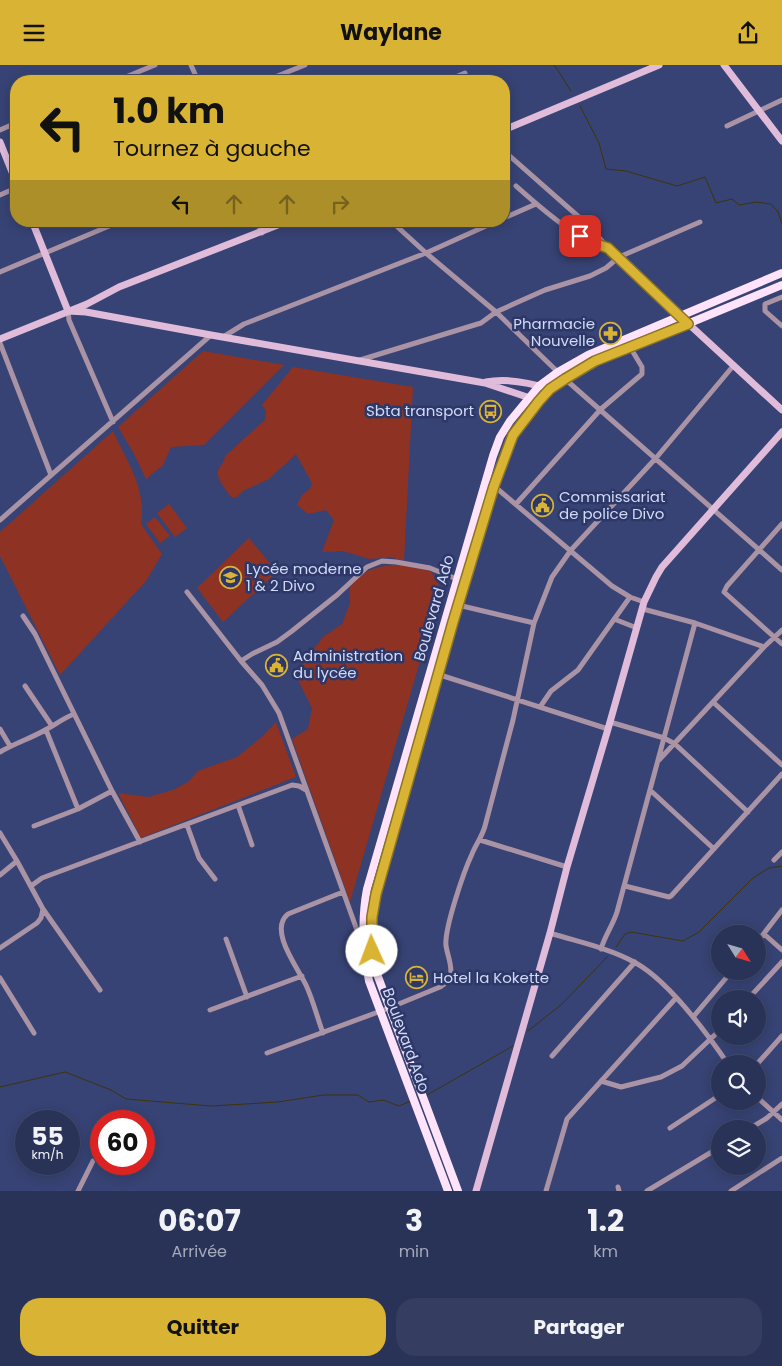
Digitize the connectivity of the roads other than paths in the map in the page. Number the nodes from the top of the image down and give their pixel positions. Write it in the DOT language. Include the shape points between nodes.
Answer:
graph roads {
  1 [pos="154,65"];
  2 [pos="305,65"];
  3 [pos="659,65"];
  4 [pos="724,65"];
  5 [pos="465,73"];
  6 [pos="130,75"];
  7 [pos="280,75"];
  8 [pos="460,75"];
  9 [pos="782,100"];
  10 [pos="760,111"];
  11 [pos="727,126"];
  12 [pos="510,127"];
  13 [pos="782,141"];
  14 [pos="0,143"];
  15 [pos="510,156"];
  16 [pos="10,167"];
  17 [pos="516,186"];
  18 [pos="536,204"];
  19 [pos="510,216"];
  20 [pos="700,222"];
  21 [pos="34,227"];
  22 [pos="107,227"];
  23 [pos="260,227"];
  24 [pos="275,227"];
  25 [pos="398,227"];
  26 [pos="484,227"];
  27 [pos="262,233"];
  28 [pos="608,248"];
  29 [pos="45,253"];
  30 [pos="426,253"];
  31 [pos="619,257"];
  32 [pos="0,272"];
  33 [pos="782,273"];
  34 [pos="782,285"];
  35 [pos="782,297"];
  36 [pos="68,311"];
  37 [pos="496,313"];
  38 [pos="680,316"];
  39 [pos="688,324"];
  40 [pos="782,326"];
  41 [pos="211,335"];
  42 [pos="223,337"];
  43 [pos="0,339"];
  44 [pos="0,343"];
  45 [pos="630,347"];
  46 [pos="356,361"];
  47 [pos="734,365"];
  48 [pos="558,372"];
  49 [pos="565,379"];
  50 [pos="485,383"];
  51 [pos="539,386"];
  52 [pos="550,389"];
  53 [pos="530,398"];
  54 [pos="539,401"];
  55 [pos="601,409"];
  56 [pos="782,409"];
  57 [pos="113,422"];
  58 [pos="782,432"];
  59 [pos="656,458"];
  60 [pos="51,475"];
  61 [pos="494,486"];
  62 [pos="516,504"];
  63 [pos="713,511"];
  64 [pos="0,520"];
  65 [pos="782,524"];
  66 [pos="571,550"];
  67 [pos="759,550"];
  68 [pos="782,570"];
  69 [pos="456,579"];
  70 [pos="465,582"];
  71 [pos="187,592"];
  72 [pos="630,597"];
  73 [pos="458,605"];
  74 [pos="644,605"];
  75 [pos="23,616"];
  76 [pos="614,619"];
  77 [pos="534,623"];
  78 [pos="695,623"];
  79 [pos="637,628"];
  80 [pos="782,630"];
  81 [pos="774,637"];
  82 [pos="782,644"];
  83 [pos="764,647"];
  84 [pos="241,661"];
  85 [pos="437,675"];
  86 [pos="25,686"];
  87 [pos="518,699"];
  88 [pos="713,702"];
  89 [pos="540,707"];
  90 [pos="74,714"];
  91 [pos="52,726"];
  92 [pos="609,726"];
  93 [pos="0,729"];
  94 [pos="46,730"];
  95 [pos="664,738"];
  96 [pos="675,744"];
  97 [pos="10,746"];
  98 [pos="0,752"];
  99 [pos="658,761"];
  100 [pos="782,765"];
  101 [pos="782,774"];
  102 [pos="650,789"];
  103 [pos="306,790"];
  104 [pos="112,791"];
  105 [pos="238,805"];
  106 [pos="78,809"];
  107 [pos="748,812"];
  108 [pos="187,825"];
  109 [pos="34,826"];
  110 [pos="0,833"];
  111 [pos="480,840"];
  112 [pos="140,842"];
  113 [pos="252,845"];
  114 [pos="714,849"];
  115 [pos="782,852"];
  116 [pos="774,860"];
  117 [pos="17,861"];
  118 [pos="567,867"];
  119 [pos="0,875"];
  120 [pos="215,879"];
  121 [pos="31,886"];
  122 [pos="625,886"];
  123 [pos="343,892"];
  124 [pos="43,909"];
  125 [pos="782,910"];
  126 [pos="766,931"];
  127 [pos="550,933"];
  128 [pos="766,936"];
  129 [pos="226,939"];
  130 [pos="363,941"];
  131 [pos="0,948"];
  132 [pos="602,949"];
  133 [pos="782,949"];
  134 [pos="635,962"];
  135 [pos="782,962"];
  136 [pos="302,976"];
  137 [pos="0,978"];
  138 [pos="724,980"];
  139 [pos="100,990"];
  140 [pos="756,990"];
  141 [pos="247,997"];
  142 [pos="676,998"];
  143 [pos="389,1008"];
  144 [pos="210,1010"];
  145 [pos="380,1011"];
  146 [pos="693,1017"];
  147 [pos="34,1033"];
  148 [pos="323,1033"];
  149 [pos="782,1036"];
  150 [pos="711,1039"];
  151 [pos="267,1053"];
  152 [pos="765,1055"];
  153 [pos="552,1056"];
  154 [pos="601,1081"];
  155 [pos="711,1101"];
  156 [pos="782,1104"];
  157 [pos="766,1106"];
  158 [pos="774,1113"];
  159 [pos="763,1120"];
  160 [pos="782,1120"];
  161 [pos="670,1128"];
  162 [pos="711,1152"];
  163 [pos="782,1158"];
  164 [pos="90,1167"];
  165 [pos="78,1191"];
  166 [pos="448,1191"];
  167 [pos="458,1191"];
  168 [pos="476,1191"];
  169 [pos="546,1191"];
  170 [pos="647,1191"];
  171 [pos="731,1191"];
  1 -- 6 [label="street"];
  2 -- 7 [label="street"];
  3 -- 12 [label="street"];
  4 -- 10 [label="street"];
  5 -- 8 [label="street"];
  9 -- 10 [label="street"];
  10 -- 11 [label="street"];
  10 -- 13 [label="street"];
  14 -- 16 [label="street"];
  15 -- 28 [label="street" via="588,225"];
  17 -- 18 [label="street"];
  18 -- 19 [label="street"];
  18 -- 28 [label="street" via="588,241"];
  20 -- 31 [label="street"];
  21 -- 29 [label="street"];
  22 -- 29 [label="street"];
  23 -- 27 [label="street"];
  24 -- 27 [label="street"];
  25 -- 30 [label="street"];
  26 -- 30 [label="street"];
  27 -- 36 [label="street" via="119,287"];
  28 -- 31 [label="street"];
  29 -- 32 [label="street"];
  29 -- 36 [label="street"];
  30 -- 37 [label="street"];
  30 -- 42 [label="street" via="244,324"];
  31 -- 37 [label="street" via="606,268 545,290"];
  31 -- 38 [label="street"];
  33 -- 38 [label="main road, Boulevard Ado"];
  34 -- 39 [label="main road, Boulevard Ado"];
  35 -- 40 [label="street" via="765,304 764,308"];
  36 -- 41 [label="street" via="86,311"];
  36 -- 43 [label="street"];
  36 -- 57 [label="street" via="68,320"];
  37 -- 46 [label="street" via="475,325"];
  37 -- 48 [label="street"];
  38 -- 39 [label="street"];
  38 -- 48 [label="main road, Boulevard Ado" via="588,355"];
  39 -- 45 [label="main road, Boulevard Ado"];
  39 -- 47 [label="street"];
  41 -- 42 [label="street"];
  41 -- 57 [label="street"];
  42 -- 46 [label="street"];
  44 -- 60 [label="street"];
  45 -- 49 [label="main road, Boulevard Ado" via="595,361"];
  45 -- 55 [label="street" via="643,371"];
  46 -- 50 [label="street"];
  47 -- 56 [label="street"];
  47 -- 59 [label="street"];
  48 -- 49 [label="street"];
  48 -- 51 [label="main road, Boulevard Ado"];
  49 -- 52 [label="main road, Boulevard Ado"];
  49 -- 55 [label="street"];
  50 -- 51 [label="street" via="502,381"];
  50 -- 53 [label="street"];
  51 -- 52 [label="street"];
  51 -- 53 [label="main road, Boulevard Ado"];
  52 -- 54 [label="main road, Boulevard Ado"];
  53 -- 54 [label="street"];
  53 -- 69 [label="main road, Boulevard Ado" via="500,437"];
  54 -- 61 [label="main road, Boulevard Ado" via="513,435"];
  55 -- 59 [label="street"];
  55 -- 62 [label="street"];
  57 -- 60 [label="street"];
  58 -- 63 [label="street"];
  59 -- 63 [label="street"];
  59 -- 66 [label="street"];
  60 -- 64 [label="street"];
  61 -- 62 [label="street"];
  61 -- 70 [label="main road, Boulevard Ado"];
  62 -- 66 [label="street"];
  63 -- 67 [label="street"];
  63 -- 74 [label="street" via="662,567"];
  65 -- 67 [label="street"];
  66 -- 72 [label="street" via="612,586"];
  66 -- 77 [label="street" via="552,577"];
  67 -- 68 [label="street"];
  67 -- 81 [label="street" via="724,592"];
  69 -- 70 [label="street"];
  69 -- 84 [label="street" via="430,568 382,561 367,567 292,631"];
  69 -- 130 [label="main road, Boulevard Ado" via="367,889"];
  70 -- 73 [label="main road, Boulevard Ado"];
  71 -- 84 [label="street"];
  72 -- 74 [label="street"];
  72 -- 76 [label="street"];
  73 -- 77 [label="street"];
  73 -- 85 [label="main road, Boulevard Ado"];
  74 -- 78 [label="street"];
  74 -- 79 [label="street"];
  75 -- 90 [label="street"];
  76 -- 79 [label="street"];
  76 -- 89 [label="street" via="578,670 552,691"];
  77 -- 87 [label="street"];
  78 -- 83 [label="street"];
  78 -- 95 [label="street"];
  79 -- 92 [label="street"];
  80 -- 81 [label="street"];
  81 -- 82 [label="street"];
  81 -- 83 [label="street"];
  83 -- 88 [label="street"];
  84 -- 103 [label="street" via="262,685 279,713"];
  85 -- 87 [label="street"];
  85 -- 143 [label="main road, Boulevard Ado" via="372,917 373,960"];
  86 -- 91 [label="street"];
  87 -- 89 [label="street"];
  87 -- 111 [label="street"];
  88 -- 96 [label="street"];
  88 -- 100 [label="street"];
  89 -- 92 [label="street"];
  90 -- 91 [label="street"];
  90 -- 104 [label="street"];
  91 -- 94 [label="street"];
  92 -- 95 [label="street"];
  92 -- 118 [label="street"];
  93 -- 97 [label="street"];
  94 -- 97 [label="street"];
  94 -- 106 [label="street"];
  95 -- 96 [label="street"];
  95 -- 99 [label="street"];
  96 -- 99 [label="street"];
  96 -- 107 [label="street"];
  97 -- 98 [label="street"];
  99 -- 102 [label="street"];
  101 -- 107 [label="street"];
  102 -- 114 [label="street"];
  102 -- 122 [label="street"];
  103 -- 105 [label="street" via="292,785"];
  103 -- 123 [label="street"];
  104 -- 106 [label="street"];
  104 -- 112 [label="street"];
  105 -- 108 [label="street"];
  105 -- 113 [label="street"];
  106 -- 109 [label="street"];
  107 -- 114 [label="street"];
  108 -- 112 [label="street"];
  108 -- 120 [label="street" via="199,858"];
  110 -- 117 [label="street"];
  111 -- 118 [label="street"];
  111 -- 143 [label="street" via="447,928 450,978 440,987"];
  112 -- 121 [label="street" via="42,878"];
  114 -- 122 [label="street" via="669,897"];
  115 -- 116 [label="street"];
  117 -- 119 [label="street"];
  117 -- 121 [label="street"];
  118 -- 127 [label="street"];
  121 -- 124 [label="street"];
  122 -- 132 [label="street" via="615,921"];
  123 -- 130 [label="street"];
  123 -- 136 [label="street" via="284,917 282,935"];
  124 -- 131 [label="street" via="37,923"];
  124 -- 139 [label="street"];
  125 -- 126 [label="street"];
  127 -- 132 [label="street"];
  127 -- 168 [label="street"];
  128 -- 133 [label="street"];
  129 -- 141 [label="street"];
  130 -- 145 [label="main road, Boulevard Ado" via="369,981"];
  132 -- 134 [label="street"];
  134 -- 142 [label="street"];
  134 -- 153 [label="street"];
  135 -- 140 [label="street"];
  136 -- 141 [label="street"];
  136 -- 148 [label="street"];
  137 -- 147 [label="street"];
  138 -- 146 [label="street"];
  141 -- 144 [label="street"];
  142 -- 146 [label="street"];
  142 -- 154 [label="street"];
  143 -- 145 [label="street"];
  143 -- 167 [label="main road, Boulevard Ado"];
  145 -- 148 [label="street"];
  145 -- 166 [label="main road, Boulevard Ado"];
  146 -- 150 [label="street"];
  148 -- 151 [label="street"];
  149 -- 152 [label="street"];
  150 -- 154 [label="street" via="682,1067 661,1077 621,1087"];
  154 -- 169 [label="street" via="567,1119"];
  155 -- 161 [label="street"];
  156 -- 158 [label="street"];
  157 -- 158 [label="street"];
  158 -- 159 [label="street"];
  158 -- 160 [label="street"];
  162 -- 170 [label="street"];
  163 -- 171 [label="street"];
  164 -- 165 [label="street"];
}
